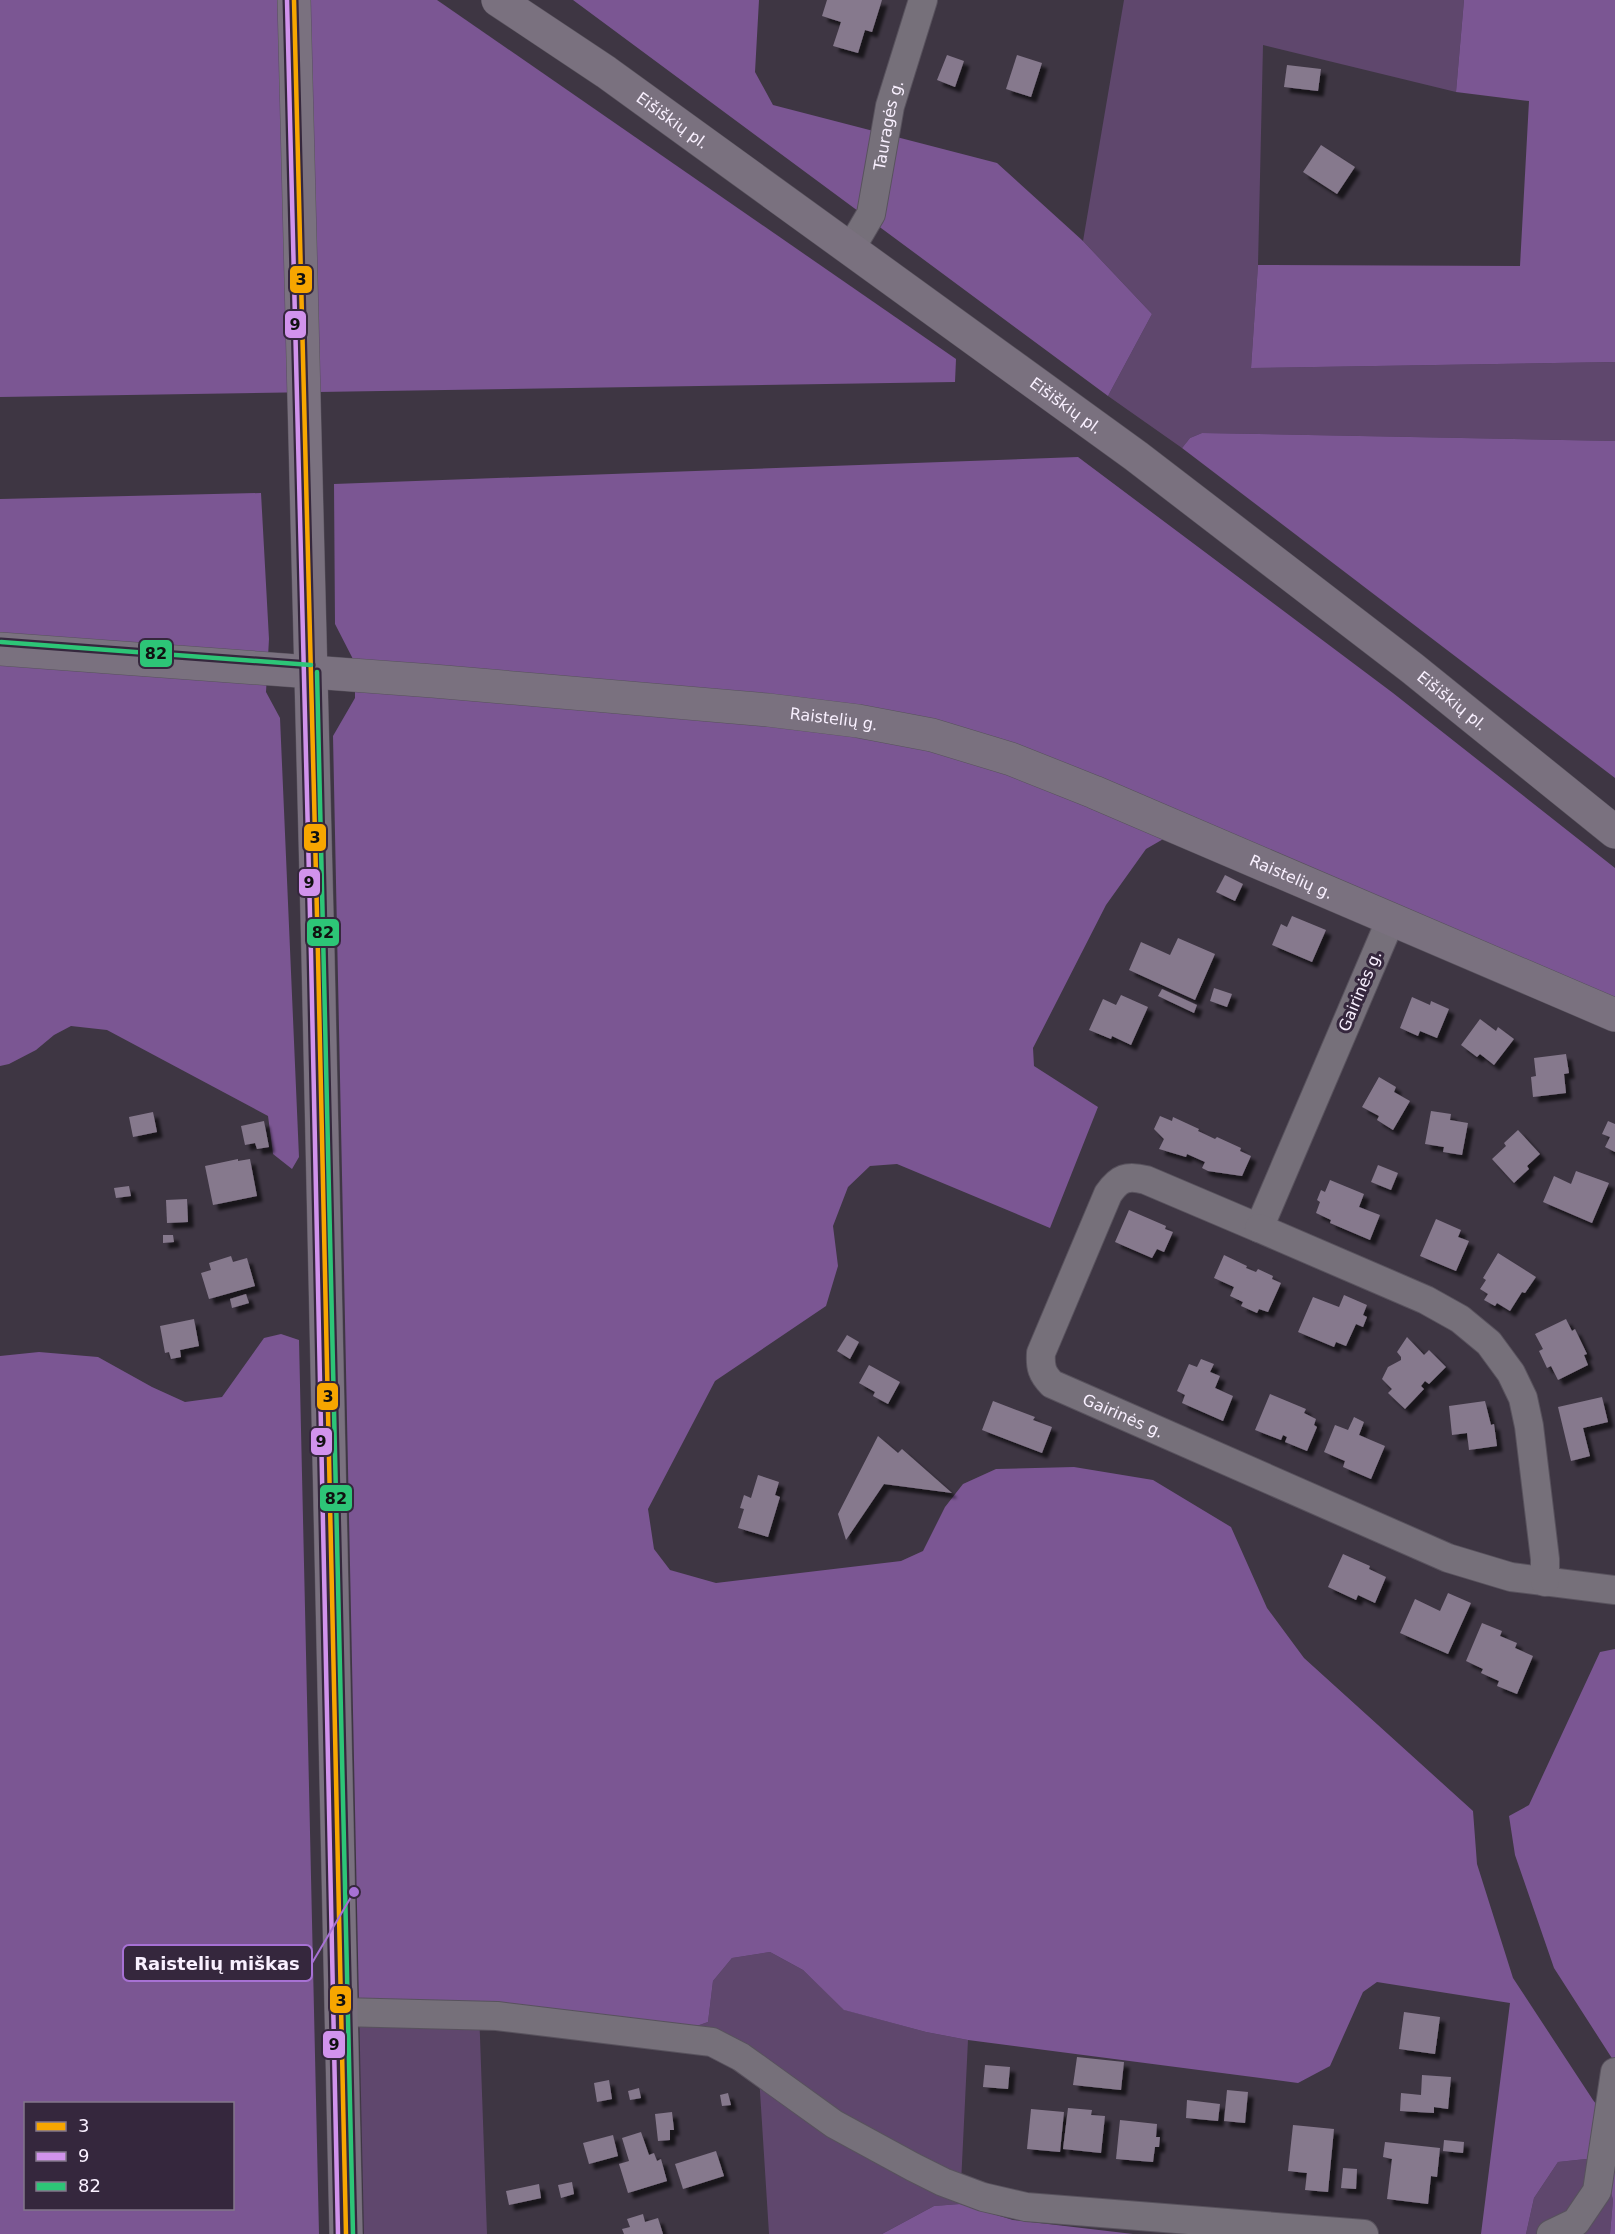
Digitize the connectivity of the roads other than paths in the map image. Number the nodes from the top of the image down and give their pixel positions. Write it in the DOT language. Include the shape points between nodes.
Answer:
graph roads {
  1 [pos="498,0"];
  2 [pos="942,0"];
  3 [pos="294,1"];
  4 [pos="920,10"];
  5 [pos="851,248"];
  6 [pos="0,649"];
  7 [pos="310,672"];
  8 [pos="1615,832"];
  9 [pos="1391,919"];
  10 [pos="1615,1015"];
  11 [pos="1259,1228"];
  12 [pos="1545,1582"];
  13 [pos="1615,1590"];
  14 [pos="341,2012"];
  15 [pos="1615,2072"];
  16 [pos="346,2234"];
  17 [pos="1364,2234"];
  18 [pos="1551,2234"];
  1 -- 5 [label="main road, Eišiškių pl." via="606,72"];
  2 -- 4 [label="street"];
  3 -- 7 [label="main road"];
  4 -- 5 [label="street, Tauragės g." via="890,106 871,214"];
  5 -- 8 [label="main road, Eišiškių pl." via="1155,471 1412,668"];
  6 -- 7 [label="main road, Raistelių g."];
  7 -- 9 [label="main road, Raistelių g." via="768,710 932,735 1022,763"];
  7 -- 14 [label="main road"];
  9 -- 10 [label="main road, Raistelių g."];
  9 -- 11 [label="street, Gairinės g."];
  11 -- 12 [label="street, Gairinės g." via="1426,1300 1460,1319 1489,1342 1511,1372 1523,1398 1531,1437"];
  11 -- 12 [label="street, Gairinės g." via="1146,1180 1123,1178 1108,1194 1041,1353 1044,1376 1052,1384 1448,1558 1511,1578"];
  12 -- 13 [label="street, Gairinės g."];
  14 -- 16 [label="main road"];
  14 -- 17 [label="street" via="497,2016 712,2042 741,2057 834,2124 913,2167 983,2197 1026,2208"];
  15 -- 18 [label="street" via="1597,2191 1576,2222"];
}
